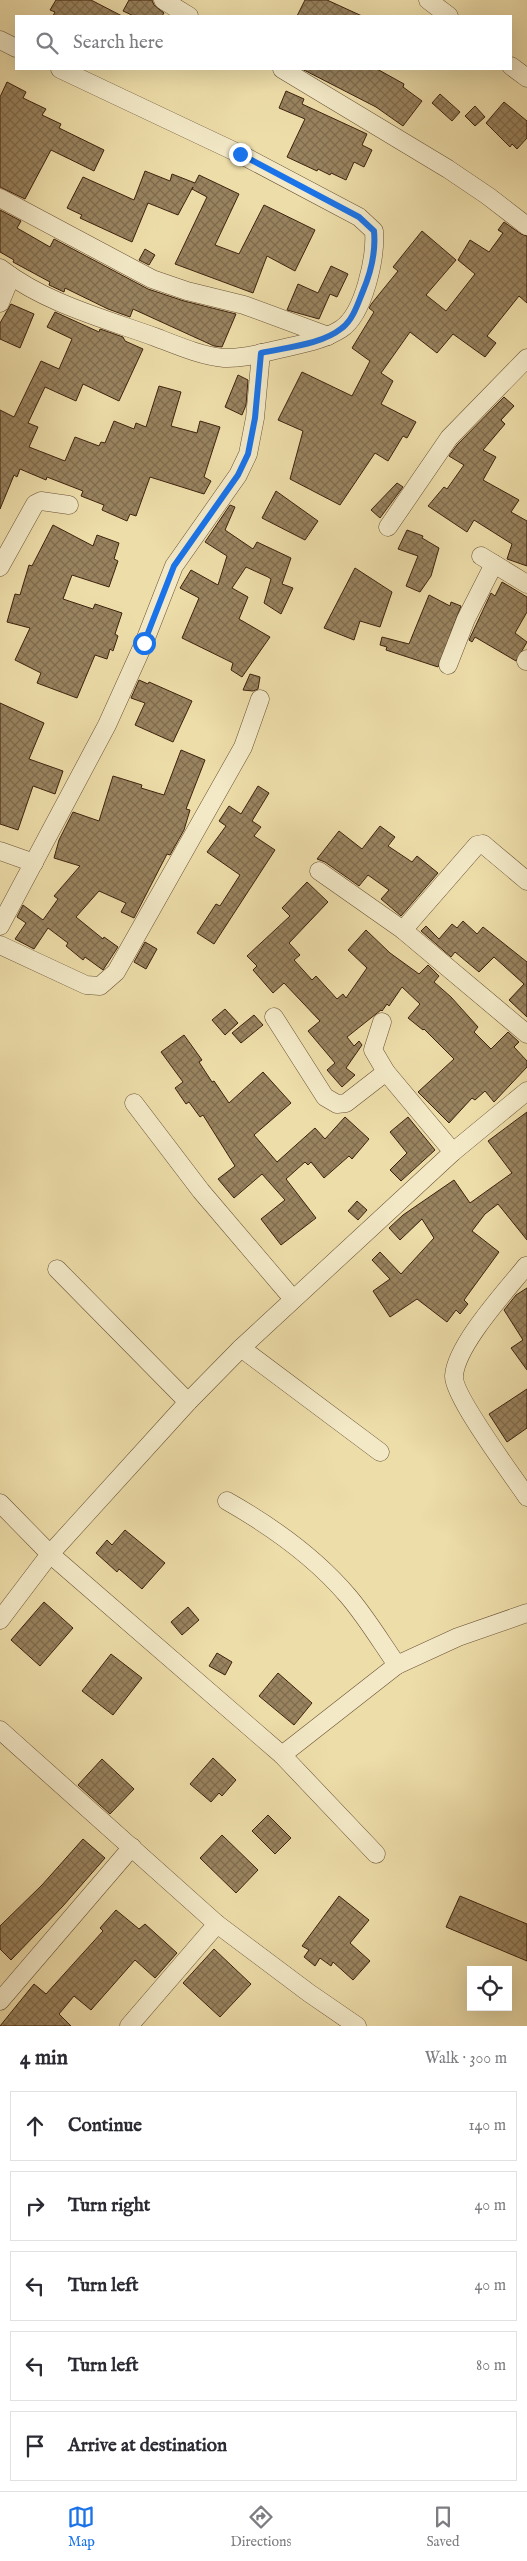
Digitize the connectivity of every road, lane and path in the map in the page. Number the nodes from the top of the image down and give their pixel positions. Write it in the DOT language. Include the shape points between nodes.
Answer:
graph roads {
  1 [pos="163,0"];
  2 [pos="428,0"];
  3 [pos="187,15"];
  4 [pos="448,15"];
  5 [pos="0,40"];
  6 [pos="15,48"];
  7 [pos="512,67"];
  8 [pos="62,70"];
  9 [pos="284,70"];
  10 [pos="527,78"];
  11 [pos="0,198"];
  12 [pos="527,226"];
  13 [pos="6,272"];
  14 [pos="0,303"];
  15 [pos="328,336"];
  16 [pos="261,353"];
  17 [pos="527,358"];
  18 [pos="69,505"];
  19 [pos="388,527"];
  20 [pos="0,567"];
  21 [pos="527,584"];
  22 [pos="448,665"];
  23 [pos="260,699"];
  24 [pos="0,852"];
  25 [pos="34,863"];
  26 [pos="319,871"];
  27 [pos="527,881"];
  28 [pos="0,926"];
  29 [pos="403,930"];
  30 [pos="0,945"];
  31 [pos="274,1017"];
  32 [pos="382,1022"];
  33 [pos="527,1034"];
  34 [pos="386,1072"];
  35 [pos="527,1091"];
  36 [pos="134,1103"];
  37 [pos="453,1152"];
  38 [pos="527,1266"];
  39 [pos="57,1268"];
  40 [pos="293,1299"];
  41 [pos="241,1348"];
  42 [pos="188,1402"];
  43 [pos="380,1452"];
  44 [pos="527,1497"];
  45 [pos="227,1501"];
  46 [pos="0,1503"];
  47 [pos="50,1554"];
  48 [pos="527,1613"];
  49 [pos="0,1620"];
  50 [pos="397,1665"];
  51 [pos="0,1730"];
  52 [pos="282,1755"];
  53 [pos="132,1847"];
  54 [pos="376,1854"];
  55 [pos="217,1924"];
  56 [pos="0,2001"];
  57 [pos="129,2026"];
  58 [pos="357,2026"];
  1 -- 3 [label="street"];
  2 -- 4 [label="street"];
  5 -- 6 [label="street"];
  7 -- 10 [label="street"];
  8 -- 15 [label="street" via="240,154 359,217 374,231 376,248 355,310 343,328"];
  9 -- 12 [label="street" via="448,169"];
  11 -- 15 [label="street" via="152,279 244,305"];
  13 -- 14 [label="street"];
  13 -- 16 [label="street" via="48,298 191,350 222,358"];
  15 -- 16 [label="street"];
  16 -- 25 [label="street" via="248,454 238,475 174,566 110,717"];
  17 -- 19 [label="street" via="449,438"];
  18 -- 20 [label="street" via="41,501 34,504"];
  21 -- 22 [label="street" via="488,560"];
  23 -- 30 [label="street" via="243,747 116,972 100,986 86,985"];
  24 -- 25 [label="street"];
  25 -- 28 [label="street"];
  26 -- 29 [label="street"];
  27 -- 29 [label="street" via="483,844 476,845"];
  29 -- 33 [label="street"];
  31 -- 34 [label="street" via="326,1097 337,1104 346,1103"];
  32 -- 34 [label="street" via="373,1050"];
  34 -- 37 [label="street"];
  35 -- 37 [label="street"];
  36 -- 40 [label="street" via="201,1191"];
  37 -- 40 [label="street"];
  38 -- 44 [label="street" via="466,1346 456,1364 454,1379 476,1420"];
  39 -- 42 [label="street"];
  40 -- 41 [label="street"];
  41 -- 42 [label="street"];
  41 -- 43 [label="street"];
  42 -- 47 [label="street"];
  45 -- 50 [label="street" via="264,1522 325,1573 348,1596"];
  46 -- 47 [label="street"];
  47 -- 49 [label="street"];
  47 -- 52 [label="street"];
  48 -- 50 [label="street" via="458,1637"];
  50 -- 52 [label="street"];
  51 -- 53 [label="street"];
  52 -- 54 [label="street"];
  53 -- 55 [label="street"];
  53 -- 56 [label="street"];
  55 -- 57 [label="street"];
  55 -- 58 [label="street"];
}
